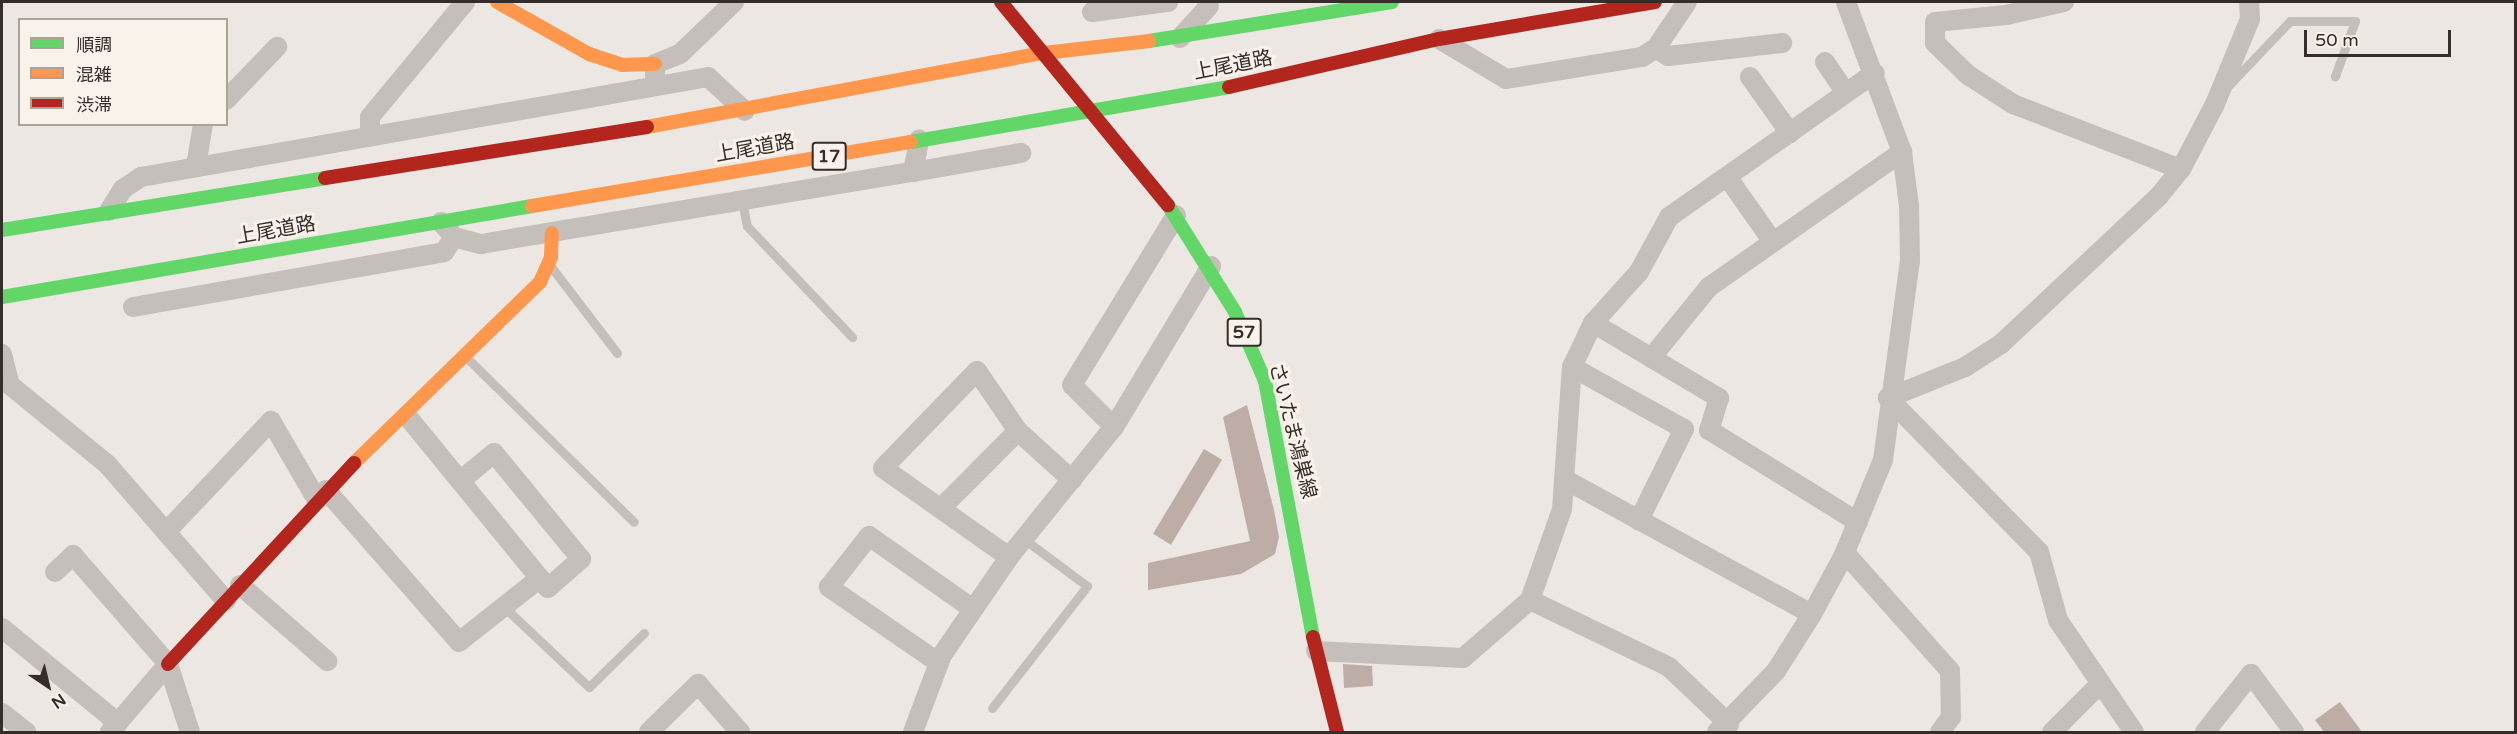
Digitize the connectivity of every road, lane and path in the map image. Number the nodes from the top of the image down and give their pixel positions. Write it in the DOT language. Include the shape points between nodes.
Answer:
graph roads {
  1 [pos="465,2"];
  2 [pos="497,2"];
  3 [pos="734,2"];
  4 [pos="1001,2"];
  5 [pos="1168,2"];
  6 [pos="1392,2"];
  7 [pos="1654,2"];
  8 [pos="1687,2"];
  9 [pos="1846,2"];
  10 [pos="2064,2"];
  11 [pos="2249,2"];
  12 [pos="1209,3"];
  13 [pos="1092,12"];
  14 [pos="1180,38"];
  15 [pos="1439,39"];
  16 [pos="1782,43"];
  17 [pos="277,47"];
  18 [pos="1656,48"];
  19 [pos="1044,53"];
  20 [pos="1825,62"];
  21 [pos="655,64"];
  22 [pos="1875,73"];
  23 [pos="2336,76"];
  24 [pos="1750,77"];
  25 [pos="656,86"];
  26 [pos="1846,93"];
  27 [pos="2218,96"];
  28 [pos="228,98"];
  29 [pos="1095,110"];
  30 [pos="745,111"];
  31 [pos="203,126"];
  32 [pos="370,133"];
  33 [pos="1790,133"];
  34 [pos="919,140"];
  35 [pos="1902,152"];
  36 [pos="1021,153"];
  37 [pos="196,166"];
  38 [pos="2181,170"];
  39 [pos="913,172"];
  40 [pos="1728,178"];
  41 [pos="742,201"];
  42 [pos="109,211"];
  43 [pos="1176,215"];
  44 [pos="2,230"];
  45 [pos="447,230"];
  46 [pos="552,233"];
  47 [pos="1773,242"];
  48 [pos="548,263"];
  49 [pos="1210,266"];
  50 [pos="2,297"];
  51 [pos="133,307"];
  52 [pos="1593,323"];
  53 [pos="852,337"];
  54 [pos="617,353"];
  55 [pos="2,354"];
  56 [pos="466,357"];
  57 [pos="1651,357"];
  58 [pos="1572,367"];
  59 [pos="6,386"];
  60 [pos="1888,398"];
  61 [pos="407,416"];
  62 [pos="1114,427"];
  63 [pos="1018,431"];
  64 [pos="1564,479"];
  65 [pos="1072,480"];
  66 [pos="460,481"];
  67 [pos="322,495"];
  68 [pos="941,508"];
  69 [pos="1639,520"];
  70 [pos="634,522"];
  71 [pos="1858,522"];
  72 [pos="166,532"];
  73 [pos="1024,539"];
  74 [pos="1845,553"];
  75 [pos="1008,557"];
  76 [pos="55,572"];
  77 [pos="540,578"];
  78 [pos="240,585"];
  79 [pos="1530,600"];
  80 [pos="226,601"];
  81 [pos="504,607"];
  82 [pos="973,609"];
  83 [pos="1812,614"];
  84 [pos="2,628"];
  85 [pos="644,633"];
  86 [pos="1316,651"];
  87 [pos="327,661"];
  88 [pos="939,663"];
  89 [pos="168,664"];
  90 [pos="2098,686"];
  91 [pos="992,708"];
  92 [pos="2,713"];
  93 [pos="114,728"];
  94 [pos="1730,728"];
  95 [pos="26,732"];
  96 [pos="190,732"];
  97 [pos="649,732"];
  98 [pos="741,732"];
  99 [pos="913,732"];
  100 [pos="1337,732"];
  101 [pos="1940,732"];
  102 [pos="2052,732"];
  103 [pos="2134,732"];
  104 [pos="2205,732"];
  105 [pos="2294,732"];
  1 -- 32 [label="street" via="370,117"];
  2 -- 21 [label="main road" via="589,54 621,65"];
  3 -- 21 [label="street" via="680,54"];
  4 -- 19 [label="main road, さいたま鴻巣線 / 57"];
  5 -- 13 [label="street"];
  6 -- 14 [label="main road, 上尾道路"];
  7 -- 15 [label="main road, 上尾道路 / 17"];
  8 -- 18 [label="street"];
  9 -- 22 [label="street"];
  10 -- 38 [label="street" via="2006,15 1935,22 1935,43 1968,75 2013,104"];
  11 -- 27 [label="street" via="2250,19"];
  12 -- 14 [label="street"];
  14 -- 19 [label="main road, 上尾道路"];
  15 -- 18 [label="street" via="1506,79 1642,57"];
  15 -- 29 [label="main road, 上尾道路 / 17" via="1260,82"];
  16 -- 18 [label="street" via="1668,56"];
  17 -- 28 [label="street"];
  19 -- 29 [label="main road, さいたま鴻巣線 / 57"];
  19 -- 30 [label="main road, 上尾道路"];
  20 -- 26 [label="street"];
  21 -- 25 [label="street"];
  22 -- 26 [label="street"];
  22 -- 35 [label="street"];
  23 -- 27 [label="lane" via="2355,21 2290,21"];
  24 -- 33 [label="street"];
  25 -- 30 [label="street" via="708,77"];
  25 -- 32 [label="street"];
  26 -- 33 [label="street"];
  27 -- 38 [label="street"];
  29 -- 34 [label="main road, 上尾道路 / 17"];
  29 -- 43 [label="main road, さいたま鴻巣線 / 57"];
  30 -- 42 [label="main road, 上尾道路"];
  31 -- 37 [label="street"];
  32 -- 37 [label="street"];
  33 -- 40 [label="street"];
  34 -- 39 [label="street"];
  34 -- 45 [label="main road, 上尾道路 / 17"];
  35 -- 47 [label="street"];
  35 -- 60 [label="street" via="1910,261"];
  36 -- 39 [label="street"];
  37 -- 42 [label="street" via="141,177 123,189"];
  38 -- 60 [label="street" via="2108,248 2001,344 1965,367"];
  39 -- 41 [label="street"];
  40 -- 47 [label="street"];
  40 -- 52 [label="street" via="1669,217 1640,272"];
  41 -- 46 [label="street"];
  41 -- 53 [label="lane" via="747,226"];
  42 -- 44 [label="main road, 上尾道路"];
  43 -- 49 [label="main road, さいたま鴻巣線 / 57"];
  43 -- 62 [label="street" via="1072,385"];
  45 -- 46 [label="street" via="481,244"];
  45 -- 50 [label="main road, 上尾道路 / 17"];
  45 -- 51 [label="street" via="444,252"];
  46 -- 48 [label="main road"];
  47 -- 57 [label="street" via="1709,287"];
  48 -- 54 [label="lane"];
  48 -- 56 [label="main road" via="540,282"];
  49 -- 62 [label="street"];
  49 -- 86 [label="main road, さいたま鴻巣線 / 57" via="1264,381"];
  52 -- 57 [label="street"];
  52 -- 58 [label="street"];
  55 -- 59 [label="street"];
  56 -- 61 [label="main road"];
  56 -- 70 [label="lane"];
  57 -- 71 [label="street" via="1719,398 1709,430"];
  58 -- 64 [label="street"];
  58 -- 69 [label="street" via="1684,429"];
  59 -- 72 [label="street" via="107,464"];
  60 -- 71 [label="street" via="1883,460"];
  60 -- 90 [label="street" via="2039,552 2058,620"];
  61 -- 66 [label="street"];
  61 -- 67 [label="main road"];
  62 -- 65 [label="street"];
  63 -- 65 [label="street"];
  63 -- 68 [label="street"];
  63 -- 68 [label="street" via="977,371 883,468"];
  64 -- 69 [label="street"];
  64 -- 79 [label="street" via="1559,520"];
  65 -- 73 [label="street"];
  66 -- 77 [label="street"];
  66 -- 77 [label="street" via="494,453 581,559 548,588"];
  67 -- 72 [label="street" via="271,421"];
  67 -- 78 [label="main road"];
  67 -- 81 [label="street" via="459,642"];
  68 -- 75 [label="street"];
  69 -- 83 [label="street"];
  71 -- 74 [label="street"];
  72 -- 80 [label="street"];
  73 -- 75 [label="street"];
  73 -- 91 [label="lane" via="1088,586"];
  74 -- 83 [label="street"];
  74 -- 101 [label="street" via="1950,671 1952,717"];
  75 -- 82 [label="street"];
  76 -- 89 [label="street" via="73,555"];
  77 -- 81 [label="street"];
  78 -- 80 [label="main road"];
  78 -- 87 [label="street"];
  79 -- 86 [label="street" via="1463,658"];
  79 -- 94 [label="street" via="1678,672"];
  80 -- 89 [label="main road"];
  81 -- 85 [label="lane" via="589,687"];
  82 -- 88 [label="street"];
  82 -- 88 [label="street" via="869,536 829,587"];
  83 -- 94 [label="street" via="1776,671"];
  84 -- 93 [label="street"];
  86 -- 100 [label="main road, さいたま鴻巣線 / 57"];
  88 -- 99 [label="street"];
  89 -- 93 [label="street"];
  89 -- 96 [label="street"];
  90 -- 102 [label="street"];
  90 -- 103 [label="street"];
  92 -- 95 [label="street"];
  97 -- 98 [label="street" via="698,684"];
  104 -- 105 [label="street" via="2251,674"];
}
